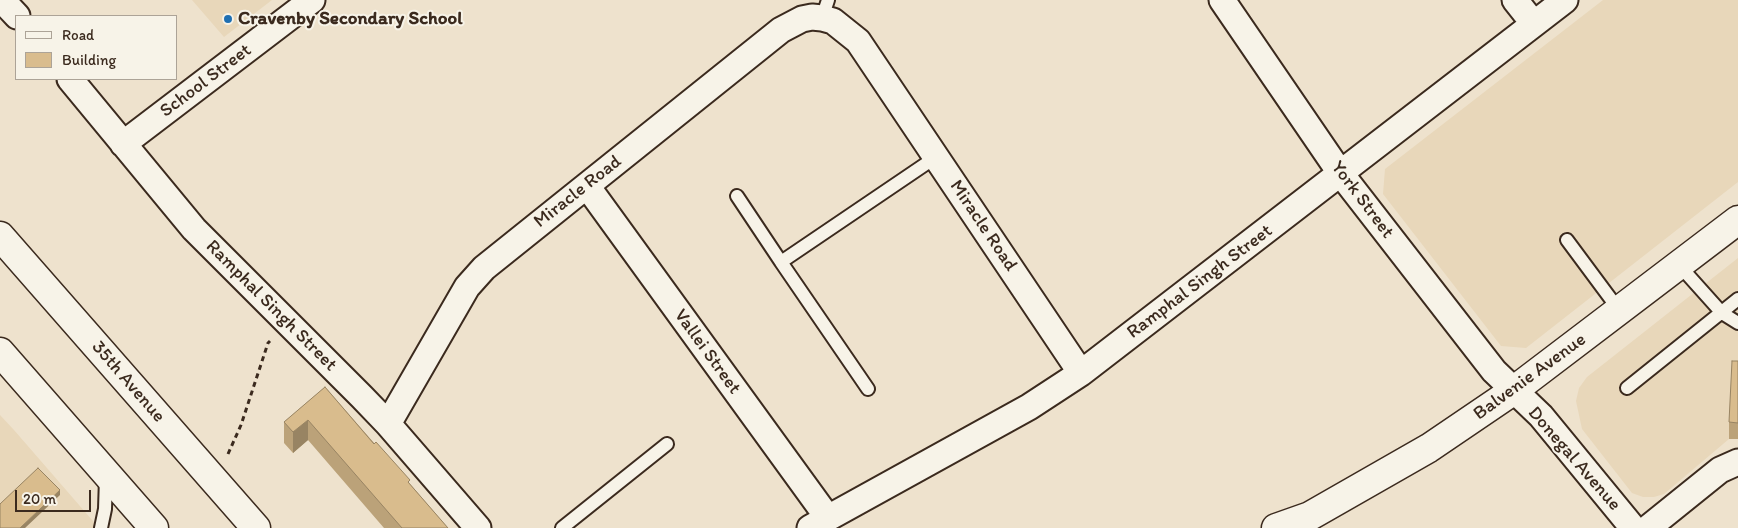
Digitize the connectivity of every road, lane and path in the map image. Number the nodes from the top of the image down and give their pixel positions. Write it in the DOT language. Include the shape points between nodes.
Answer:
graph roads {
  1 [pos="2,0"];
  2 [pos="312,0"];
  3 [pos="1222,0"];
  4 [pos="1516,0"];
  5 [pos="1565,0"];
  6 [pos="825,9"];
  7 [pos="16,15"];
  8 [pos="1534,24"];
  9 [pos="71,80"];
  10 [pos="123,144"];
  11 [pos="936,157"];
  12 [pos="1341,174"];
  13 [pos="587,186"];
  14 [pos="736,196"];
  15 [pos="1738,220"];
  16 [pos="0,236"];
  17 [pos="1567,240"];
  18 [pos="781,262"];
  19 [pos="1679,265"];
  20 [pos="1738,299"];
  21 [pos="1619,310"];
  22 [pos="1722,313"];
  23 [pos="1738,323"];
  24 [pos="288,324"];
  25 [pos="0,352"];
  26 [pos="1081,373"];
  27 [pos="1627,388"];
  28 [pos="868,389"];
  29 [pos="1513,391"];
  30 [pos="388,424"];
  31 [pos="667,444"];
  32 [pos="228,454"];
  33 [pos="1738,462"];
  34 [pos="107,474"];
  35 [pos="1302,522"];
  36 [pos="824,525"];
  37 [pos="101,528"];
  38 [pos="154,528"];
  39 [pos="256,528"];
  40 [pos="478,528"];
  41 [pos="562,528"];
  42 [pos="1276,528"];
  43 [pos="1633,528"];
  44 [pos="1648,528"];
  1 -- 7 [label="street"];
  2 -- 10 [label="street, School Street"];
  3 -- 12 [label="street, York Street"];
  4 -- 8 [label="street"];
  5 -- 8 [label="street, Ramphal Singh Street"];
  6 -- 11 [label="street, Miracle Road" via="833,21 858,41"];
  6 -- 13 [label="street, Miracle Road" via="781,30"];
  8 -- 12 [label="street, Ramphal Singh Street"];
  9 -- 10 [label="street, Ramphal Singh Street"];
  10 -- 24 [label="street, Ramphal Singh Street" via="194,229"];
  11 -- 18 [label="lane"];
  11 -- 26 [label="street, Miracle Road"];
  12 -- 26 [label="street, Ramphal Singh Street"];
  12 -- 29 [label="street, York Street"];
  13 -- 30 [label="street, Miracle Road" via="475,276"];
  13 -- 36 [label="street, Vallei Street"];
  14 -- 18 [label="lane"];
  15 -- 19 [label="main road, Balvenie Avenue"];
  16 -- 39 [label="main road, 35th Avenue"];
  17 -- 21 [label="lane"];
  18 -- 28 [label="lane"];
  19 -- 21 [label="main road, Balvenie Avenue"];
  19 -- 22 [label="lane"];
  20 -- 22 [label="lane"];
  21 -- 29 [label="main road, Balvenie Avenue"];
  22 -- 23 [label="lane"];
  22 -- 27 [label="lane"];
  24 -- 30 [label="street, Ramphal Singh Street"];
  24 -- 32 [label="path" via="268,343"];
  25 -- 34 [label="main road"];
  26 -- 36 [label="street, Ramphal Singh Street" via="1029,407"];
  29 -- 35 [label="main road, Balvenie Avenue" via="1429,448"];
  29 -- 43 [label="street, Donegal Avenue" via="1541,416"];
  30 -- 40 [label="street, Ramphal Singh Street"];
  31 -- 41 [label="lane"];
  33 -- 44 [label="street" via="1720,470"];
  34 -- 37 [label="lane" via="106,509"];
  34 -- 38 [label="main road"];
  35 -- 42 [label="main road, Balvenie Avenue"];
}
